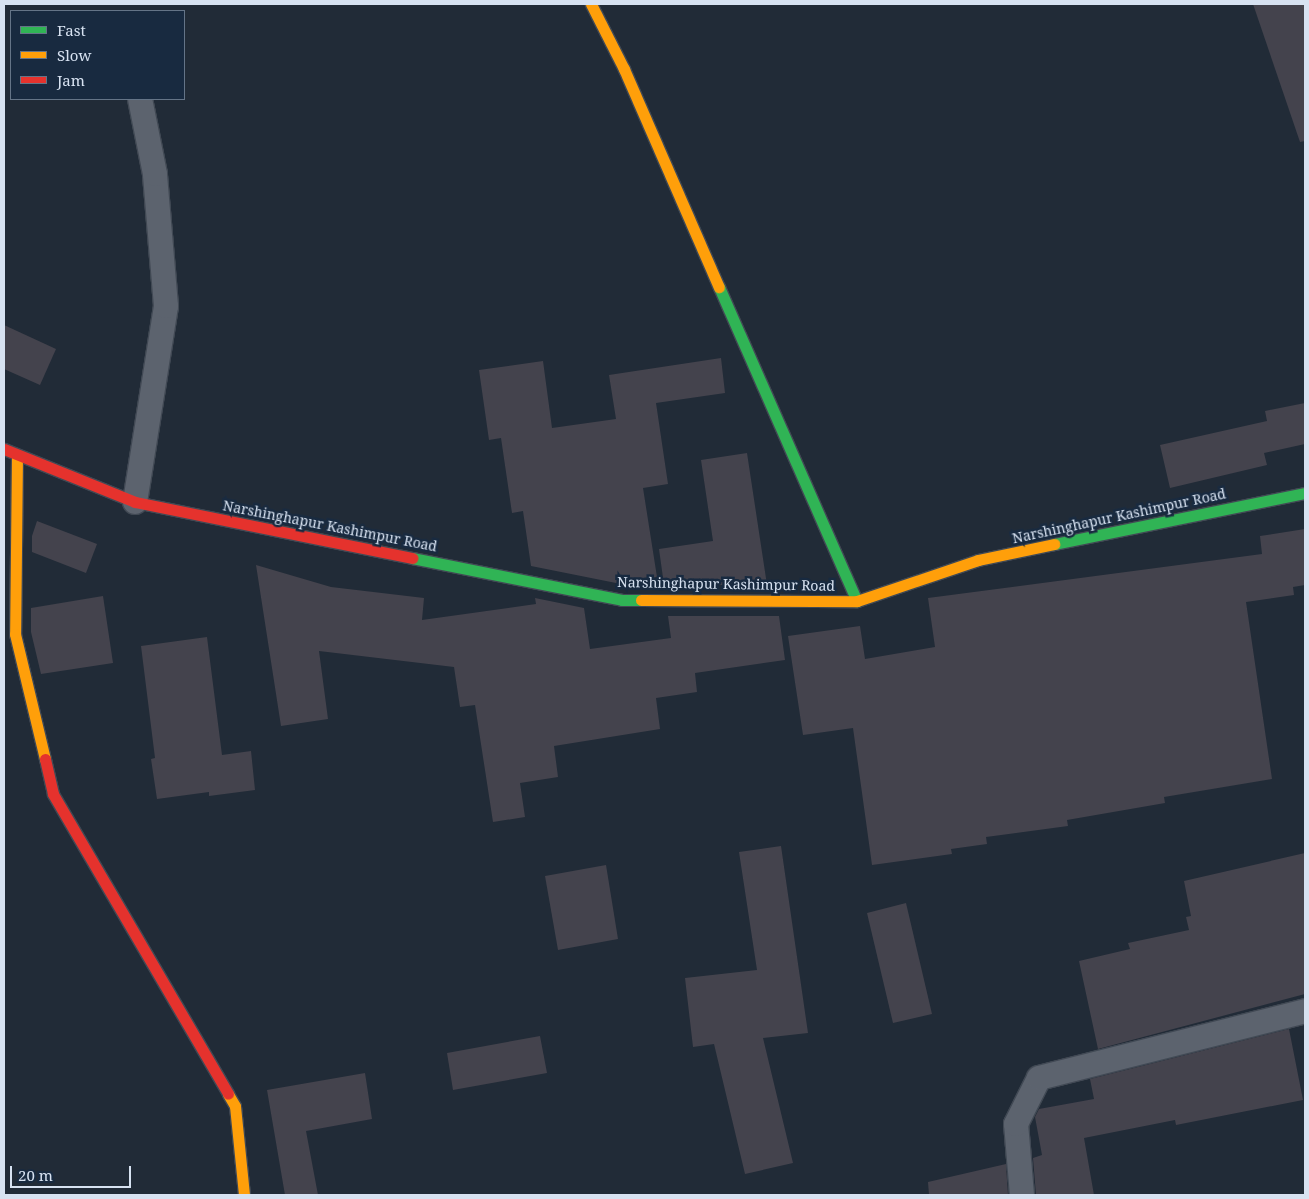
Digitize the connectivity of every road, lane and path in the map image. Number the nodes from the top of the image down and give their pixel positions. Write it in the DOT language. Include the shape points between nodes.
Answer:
graph roads {
  1 [pos="591,4"];
  2 [pos="140,100"];
  3 [pos="4,448"];
  4 [pos="17,455"];
  5 [pos="1305,493"];
  6 [pos="136,502"];
  7 [pos="856,600"];
  8 [pos="1305,1011"];
  9 [pos="244,1195"];
  10 [pos="1022,1195"];
  1 -- 7 [label="street" via="624,69"];
  2 -- 6 [label="lane" via="155,174 166,306"];
  3 -- 4 [label="street, Narshinghapur Kashimpur Road"];
  4 -- 6 [label="street, Narshinghapur Kashimpur Road"];
  4 -- 9 [label="street" via="15,634 53,794 235,1106"];
  5 -- 7 [label="street, Narshinghapur Kashimpur Road" via="978,560"];
  6 -- 7 [label="street, Narshinghapur Kashimpur Road" via="622,600"];
  8 -- 10 [label="lane" via="1038,1078 1016,1124"];
}
